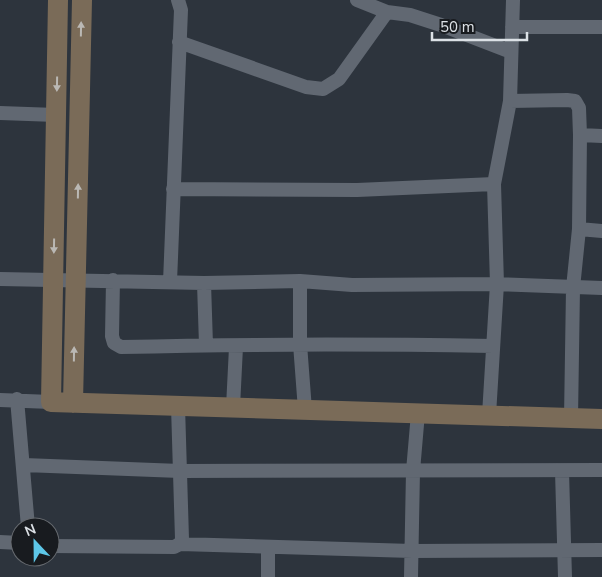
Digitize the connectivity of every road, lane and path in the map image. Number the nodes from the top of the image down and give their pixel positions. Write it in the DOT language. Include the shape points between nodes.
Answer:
graph roads {
  1 [pos="58,0"];
  2 [pos="82,0"];
  3 [pos="178,0"];
  4 [pos="357,0"];
  5 [pos="513,0"];
  6 [pos="387,12"];
  7 [pos="602,26"];
  8 [pos="512,27"];
  9 [pos="178,42"];
  10 [pos="511,52"];
  11 [pos="510,101"];
  12 [pos="0,113"];
  13 [pos="56,115"];
  14 [pos="580,135"];
  15 [pos="602,136"];
  16 [pos="494,184"];
  17 [pos="173,189"];
  18 [pos="579,229"];
  19 [pos="602,230"];
  20 [pos="0,279"];
  21 [pos="53,279"];
  22 [pos="76,279"];
  23 [pos="113,280"];
  24 [pos="300,281"];
  25 [pos="170,282"];
  26 [pos="204,283"];
  27 [pos="497,284"];
  28 [pos="573,288"];
  29 [pos="602,288"];
  30 [pos="300,344"];
  31 [pos="206,345"];
  32 [pos="493,346"];
  33 [pos="236,347"];
  34 [pos="17,399"];
  35 [pos="0,400"];
  36 [pos="51,402"];
  37 [pos="73,402"];
  38 [pos="178,406"];
  39 [pos="233,407"];
  40 [pos="305,410"];
  41 [pos="418,413"];
  42 [pos="489,415"];
  43 [pos="571,418"];
  44 [pos="602,419"];
  45 [pos="24,465"];
  46 [pos="602,470"];
  47 [pos="180,471"];
  48 [pos="413,471"];
  49 [pos="562,471"];
  50 [pos="27,517"];
  51 [pos="180,544"];
  52 [pos="60,546"];
  53 [pos="268,548"];
  54 [pos="565,550"];
  55 [pos="602,550"];
  56 [pos="412,551"];
  57 [pos="268,577"];
  58 [pos="411,577"];
  59 [pos="565,577"];
  1 -- 13 [label="street, one-way"];
  22 -- 2 [label="street, one-way"];
  3 -- 9 [label="street" via="181,10"];
  4 -- 6 [label="street"];
  5 -- 8 [label="street"];
  6 -- 9 [label="street" via="339,79 323,89 306,87"];
  6 -- 10 [label="street" via="410,15"];
  7 -- 8 [label="street"];
  8 -- 10 [label="street"];
  9 -- 17 [label="street"];
  10 -- 11 [label="street"];
  11 -- 14 [label="street" via="575,102"];
  11 -- 16 [label="street"];
  12 -- 13 [label="street"];
  13 -- 21 [label="street, one-way"];
  14 -- 15 [label="street"];
  14 -- 18 [label="street"];
  16 -- 17 [label="street" via="357,190"];
  16 -- 27 [label="street"];
  17 -- 25 [label="street"];
  18 -- 19 [label="street"];
  18 -- 28 [label="street"];
  20 -- 21 [label="street"];
  21 -- 22 [label="street"];
  21 -- 36 [label="street"];
  22 -- 23 [label="street"];
  37 -- 22 [label="street, one-way"];
  23 -- 25 [label="street"];
  23 -- 31 [label="street" via="114,343 121,347"];
  24 -- 26 [label="street"];
  24 -- 27 [label="street" via="352,285"];
  24 -- 30 [label="street"];
  25 -- 26 [label="street"];
  26 -- 31 [label="street"];
  27 -- 28 [label="street"];
  27 -- 32 [label="street"];
  28 -- 29 [label="street"];
  28 -- 43 [label="street"];
  30 -- 32 [label="street"];
  30 -- 33 [label="street"];
  30 -- 40 [label="street"];
  31 -- 33 [label="street"];
  32 -- 42 [label="street"];
  33 -- 39 [label="street"];
  34 -- 35 [label="street"];
  34 -- 36 [label="street"];
  34 -- 45 [label="street"];
  36 -- 37 [label="street"];
  37 -- 38 [label="street"];
  38 -- 39 [label="street"];
  38 -- 47 [label="street"];
  39 -- 40 [label="street"];
  40 -- 41 [label="street"];
  41 -- 42 [label="street"];
  41 -- 48 [label="street"];
  42 -- 43 [label="street"];
  43 -- 44 [label="street"];
  45 -- 47 [label="street"];
  45 -- 50 [label="street"];
  46 -- 49 [label="street"];
  47 -- 48 [label="street"];
  47 -- 51 [label="street"];
  48 -- 49 [label="street"];
  48 -- 56 [label="street"];
  49 -- 54 [label="street"];
  51 -- 52 [label="street" via="174,547"];
  51 -- 53 [label="street"];
  53 -- 56 [label="street"];
  53 -- 57 [label="street"];
  54 -- 55 [label="street"];
  54 -- 56 [label="street"];
  54 -- 59 [label="street"];
  56 -- 58 [label="street"];
}
